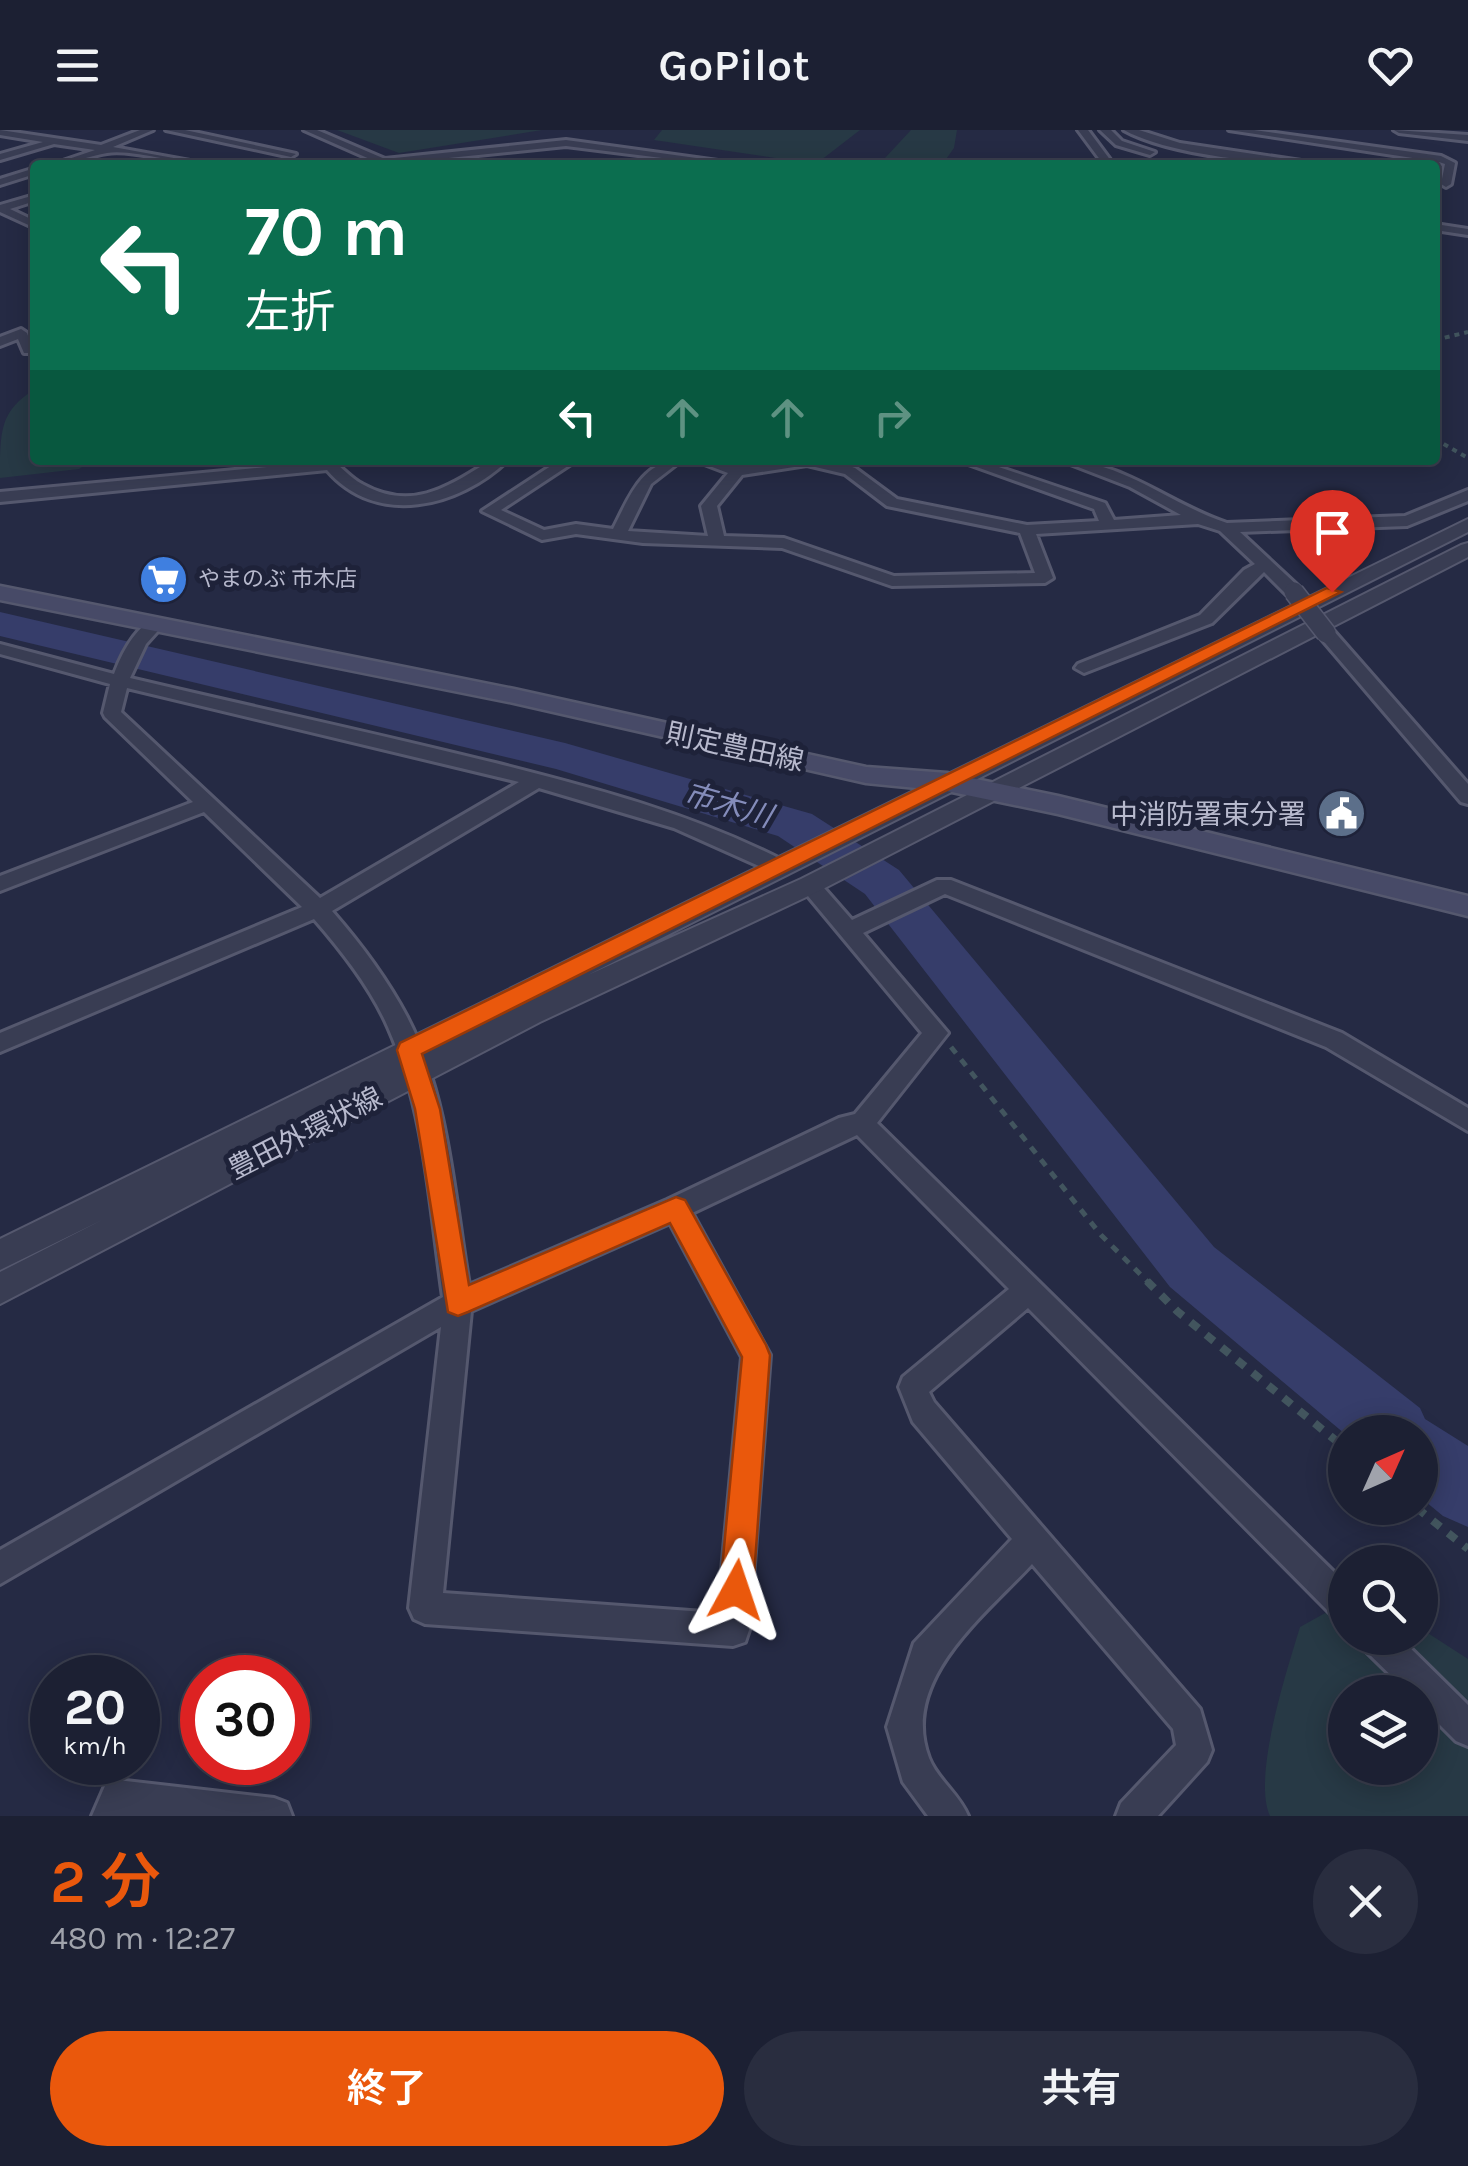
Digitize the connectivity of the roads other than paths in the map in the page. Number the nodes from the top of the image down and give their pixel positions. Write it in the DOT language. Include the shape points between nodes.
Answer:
graph roads {
  1 [pos="148,130"];
  2 [pos="171,130"];
  3 [pos="308,130"];
  4 [pos="579,130"];
  5 [pos="1083,130"];
  6 [pos="1106,130"];
  7 [pos="1129,130"];
  8 [pos="1234,130"];
  9 [pos="1398,130"];
  10 [pos="0,132"];
  11 [pos="1468,138"];
  12 [pos="62,139"];
  13 [pos="566,143"];
  14 [pos="1179,146"];
  15 [pos="109,147"];
  16 [pos="474,150"];
  17 [pos="291,154"];
  18 [pos="0,156"];
  19 [pos="165,158"];
  20 [pos="71,160"];
  21 [pos="158,160"];
  22 [pos="177,160"];
  23 [pos="379,160"];
  24 [pos="399,160"];
  25 [pos="482,160"];
  26 [pos="702,160"];
  27 [pos="1105,160"];
  28 [pos="1286,160"];
  29 [pos="30,173"];
  30 [pos="0,182"];
  31 [pos="1446,184"];
  32 [pos="30,199"];
  33 [pos="1,208"];
  34 [pos="30,222"];
  35 [pos="1440,228"];
  36 [pos="1468,232"];
  37 [pos="0,342"];
  38 [pos="30,350"];
  39 [pos="302,465"];
  40 [pos="333,465"];
  41 [pos="491,465"];
  42 [pos="562,465"];
  43 [pos="667,465"];
  44 [pos="715,465"];
  45 [pos="781,465"];
  46 [pos="835,465"];
  47 [pos="979,465"];
  48 [pos="1081,465"];
  49 [pos="736,472"];
  50 [pos="1468,494"];
  51 [pos="0,497"];
  52 [pos="1198,519"];
  53 [pos="1468,525"];
  54 [pos="1108,527"];
  55 [pos="1226,528"];
  56 [pos="1027,530"];
  57 [pos="619,533"];
  58 [pos="717,540"];
  59 [pos="1468,549"];
  60 [pos="1266,565"];
  61 [pos="0,594"];
  62 [pos="149,629"];
  63 [pos="0,649"];
  64 [pos="1084,668"];
  65 [pos="118,682"];
  66 [pos="536,780"];
  67 [pos="947,782"];
  68 [pos="992,791"];
  69 [pos="1468,797"];
  70 [pos="204,805"];
  71 [pos="803,871"];
  72 [pos="1,880"];
  73 [pos="1468,906"];
  74 [pos="318,909"];
  75 [pos="850,930"];
  76 [pos="0,1043"];
  77 [pos="413,1062"];
  78 [pos="1468,1121"];
  79 [pos="862,1124"];
  80 [pos="676,1208"];
  81 [pos="0,1255"];
  82 [pos="0,1289"];
  83 [pos="1029,1290"];
  84 [pos="458,1303"];
  85 [pos="1033,1540"];
  86 [pos="0,1568"];
  87 [pos="1328,1589"];
  88 [pos="1394,1655"];
  89 [pos="1468,1728"];
  90 [pos="110,1816"];
  91 [pos="274,1816"];
  92 [pos="950,1816"];
  93 [pos="1134,1816"];
  1 -- 15 [label="street"];
  2 -- 17 [label="street"];
  3 -- 23 [label="street"];
  4 -- 13 [label="street"];
  5 -- 27 [label="street"];
  6 -- 14 [label="street" via="1141,150 1176,154"];
  7 -- 14 [label="street"];
  8 -- 31 [label="street" via="1446,160"];
  9 -- 11 [label="street"];
  10 -- 12 [label="street"];
  12 -- 15 [label="street"];
  12 -- 18 [label="street"];
  13 -- 16 [label="street"];
  13 -- 26 [label="street"];
  14 -- 28 [label="street"];
  15 -- 19 [label="street"];
  15 -- 20 [label="street"];
  16 -- 24 [label="street"];
  16 -- 25 [label="street"];
  19 -- 21 [label="street"];
  19 -- 22 [label="street"];
  29 -- 30 [label="street"];
  32 -- 33 [label="street"];
  33 -- 34 [label="street"];
  35 -- 36 [label="street"];
  37 -- 38 [label="street" via="21,333"];
  39 -- 51 [label="street"];
  40 -- 41 [label="street" via="355,488 424,504"];
  42 -- 57 [label="street" via="490,511 542,535 576,529"];
  43 -- 57 [label="street" via="645,482"];
  44 -- 49 [label="street"];
  45 -- 49 [label="street"];
  46 -- 56 [label="street" via="892,503"];
  47 -- 54 [label="street" via="1100,506"];
  48 -- 52 [label="street" via="1135,484"];
  49 -- 58 [label="street" via="710,506"];
  50 -- 55 [label="street" via="1407,521"];
  52 -- 54 [label="street"];
  52 -- 55 [label="street"];
  53 -- 67 [label="street, 豊田外環状線"];
  54 -- 56 [label="street"];
  55 -- 60 [label="street"];
  56 -- 58 [label="street" via="1045,578 892,581 798,546"];
  57 -- 58 [label="street"];
  59 -- 68 [label="street, 豊田外環状線"];
  60 -- 64 [label="street" via="1206,618"];
  60 -- 69 [label="street, bridge"];
  61 -- 62 [label="main road, 則定豊田線"];
  62 -- 65 [label="street"];
  62 -- 67 [label="main road, 則定豊田線" via="514,696 866,776"];
  63 -- 65 [label="street"];
  65 -- 66 [label="street"];
  65 -- 70 [label="street" via="112,713"];
  66 -- 71 [label="street" via="732,840"];
  66 -- 74 [label="street"];
  67 -- 68 [label="main road, 則定豊田線"];
  67 -- 71 [label="street, 豊田外環状線" via="852,831"];
  68 -- 71 [label="street, 豊田外環状線" via="881,849"];
  68 -- 73 [label="main road, 則定豊田線"];
  70 -- 72 [label="street"];
  70 -- 74 [label="street"];
  71 -- 75 [label="street"];
  71 -- 77 [label="street, 豊田外環状線" via="530,1014"];
  74 -- 76 [label="street"];
  74 -- 77 [label="street" via="397,1020"];
  75 -- 78 [label="street" via="944,885 1334,1040"];
  75 -- 79 [label="street" via="934,1031"];
  77 -- 81 [label="street, 豊田外環状線"];
  77 -- 82 [label="street, 豊田外環状線"];
  77 -- 84 [label="street" via="427,1109"];
  79 -- 80 [label="street"];
  79 -- 83 [label="street"];
  80 -- 84 [label="street"];
  80 -- 84 [label="street" via="756,1355 733,1630 425,1608"];
  83 -- 85 [label="street" via="913,1387 923,1412"];
  83 -- 87 [label="street"];
  84 -- 86 [label="street"];
  85 -- 92 [label="street" via="926,1655 904,1727 915,1770"];
  85 -- 93 [label="street" via="1188,1721 1195,1750"];
  88 -- 89 [label="street"];
  90 -- 91 [label="street" via="117,1798"];
}
